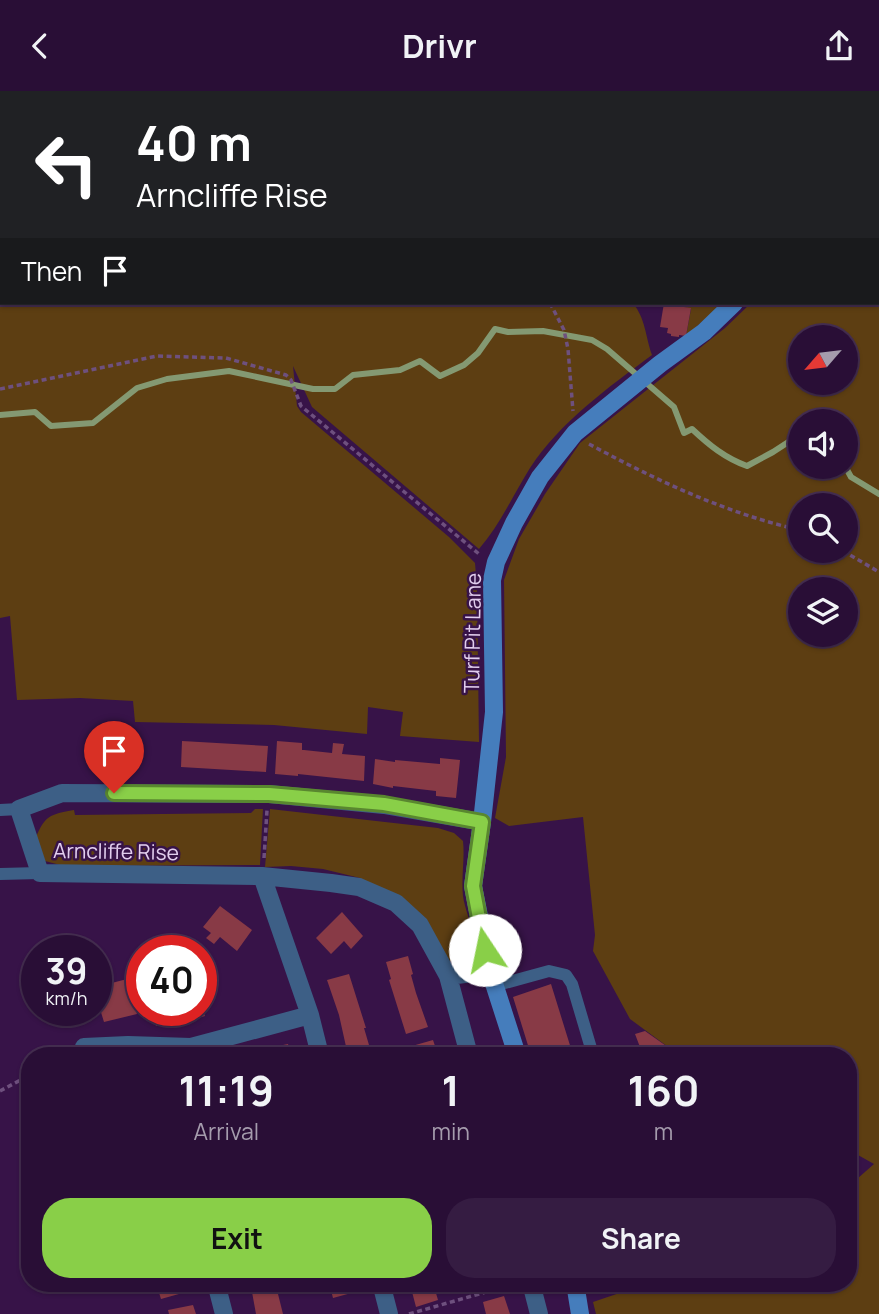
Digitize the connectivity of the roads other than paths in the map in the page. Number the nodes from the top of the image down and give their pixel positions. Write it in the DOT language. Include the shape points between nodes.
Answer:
graph roads {
  1 [pos="732,305"];
  2 [pos="19,809"];
  3 [pos="0,810"];
  4 [pos="482,822"];
  5 [pos="40,873"];
  6 [pos="0,874"];
  7 [pos="262,876"];
  8 [pos="448,976"];
  9 [pos="492,978"];
  10 [pos="310,1015"];
  11 [pos="84,1047"];
  12 [pos="150,1047"];
  13 [pos="206,1047"];
  14 [pos="318,1047"];
  15 [pos="468,1047"];
  16 [pos="514,1047"];
  17 [pos="591,1047"];
  18 [pos="218,1292"];
  19 [pos="383,1292"];
  20 [pos="533,1292"];
  21 [pos="577,1292"];
  22 [pos="224,1314"];
  23 [pos="389,1314"];
  24 [pos="539,1314"];
  25 [pos="580,1314"];
  1 -- 4 [label="street, Turf Pit Lane" via="580,429 540,477 514,523 492,580 494,712"];
  2 -- 3 [label="lane"];
  2 -- 4 [label="street" via="62,793 269,794 384,804"];
  2 -- 5 [label="street, Arncliffe Rise"];
  4 -- 9 [label="street, Turf Pit Lane" via="473,886"];
  5 -- 6 [label="lane"];
  5 -- 7 [label="street, Arncliffe Rise"];
  7 -- 8 [label="street, Arncliffe Rise" via="359,887 396,903 420,925"];
  7 -- 10 [label="street"];
  8 -- 9 [label="street"];
  8 -- 15 [label="street"];
  9 -- 16 [label="street, Turf Pit Lane"];
  9 -- 17 [label="lane" via="549,971 566,975"];
  10 -- 13 [label="street"];
  10 -- 14 [label="street"];
  11 -- 12 [label="street"];
  18 -- 22 [label="street"];
  19 -- 23 [label="street"];
  20 -- 24 [label="street"];
  21 -- 25 [label="street"];
}
